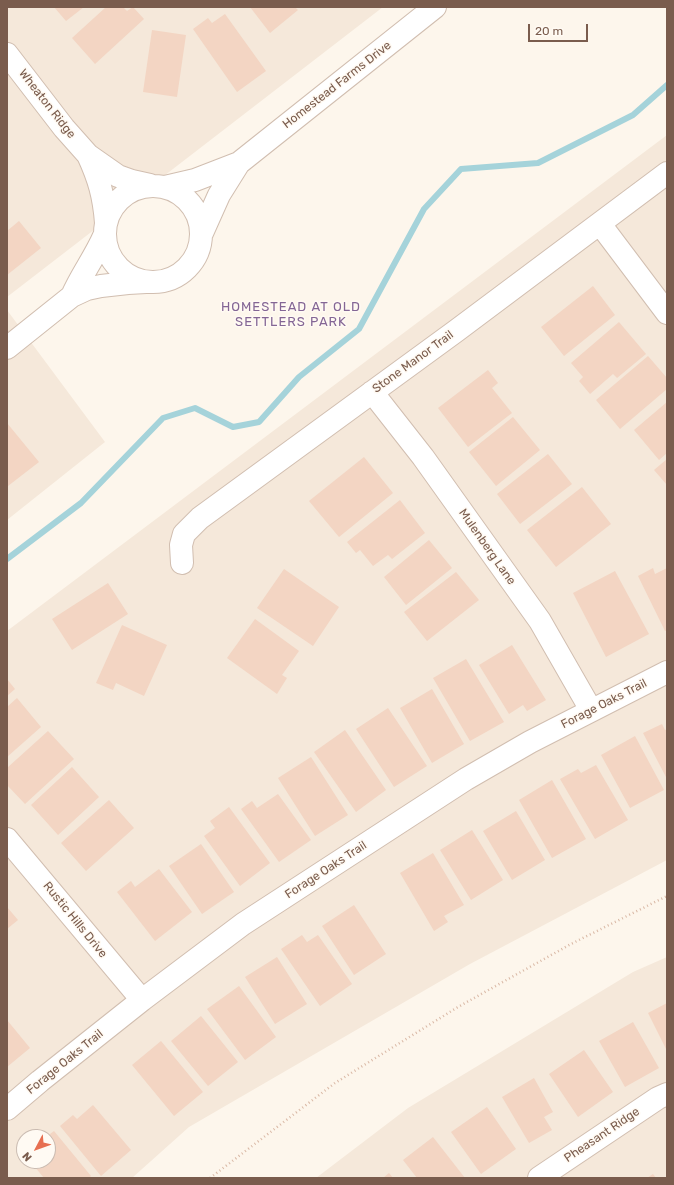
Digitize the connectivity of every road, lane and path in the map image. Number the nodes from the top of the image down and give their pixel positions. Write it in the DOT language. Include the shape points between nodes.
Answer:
graph roads {
  1 [pos="435,7"];
  2 [pos="7,54"];
  3 [pos="88,155"];
  4 [pos="238,163"];
  5 [pos="667,173"];
  6 [pos="158,186"];
  7 [pos="600,224"];
  8 [pos="105,229"];
  9 [pos="202,233"];
  10 [pos="147,282"];
  11 [pos="72,296"];
  12 [pos="667,313"];
  13 [pos="7,348"];
  14 [pos="372,392"];
  15 [pos="182,563"];
  16 [pos="667,672"];
  17 [pos="591,710"];
  18 [pos="7,840"];
  19 [pos="667,896"];
  20 [pos="142,1000"];
  21 [pos="667,1094"];
  22 [pos="9,1108"];
  23 [pos="210,1178"];
  24 [pos="538,1178"];
  1 -- 4 [label="street, Homestead Farms Drive"];
  2 -- 3 [label="street, Wheaton Ridge"];
  3 -- 6 [label="street, Wheaton Ridge" via="118,176"];
  3 -- 8 [label="street, Wheaton Ridge" via="105,203"];
  4 -- 6 [label="street, Homestead Farms Drive" via="195,180"];
  4 -- 9 [label="street, Homestead Farms Drive" via="208,216"];
  5 -- 7 [label="street, Stone Manor Trail"];
  6 -- 8 [label="street, Homestead Farms Drive" via="135,188 122,196 111,208"];
  6 -- 9 [label="street, Homestead Farms Drive" via="180,193 191,204 199,217"];
  7 -- 12 [label="street"];
  7 -- 14 [label="street, Stone Manor Trail"];
  8 -- 10 [label="street, Homestead Farms Drive" via="108,254 131,278"];
  8 -- 11 [label="street, Homestead Farms Drive" via="99,249"];
  9 -- 10 [label="street, Homestead Farms Drive" via="199,250 192,264 179,275 164,282"];
  10 -- 11 [label="street, Homestead Farms Drive" via="101,286"];
  11 -- 13 [label="street, Homestead Farms Drive"];
  14 -- 15 [label="street, Stone Manor Trail" via="200,518 184,534 181,545"];
  14 -- 17 [label="street, Mulenberg Lane" via="423,458 540,621"];
  16 -- 17 [label="street, Forage Oaks Trail"];
  17 -- 20 [label="street, Forage Oaks Trail" via="524,745 403,819 243,924"];
  18 -- 20 [label="street, Rustic Hills Drive"];
  19 -- 23 [label="path" via="571,944 451,1011 335,1083"];
  20 -- 22 [label="street, Forage Oaks Trail"];
  21 -- 24 [label="street, Pheasant Ridge"];
}
